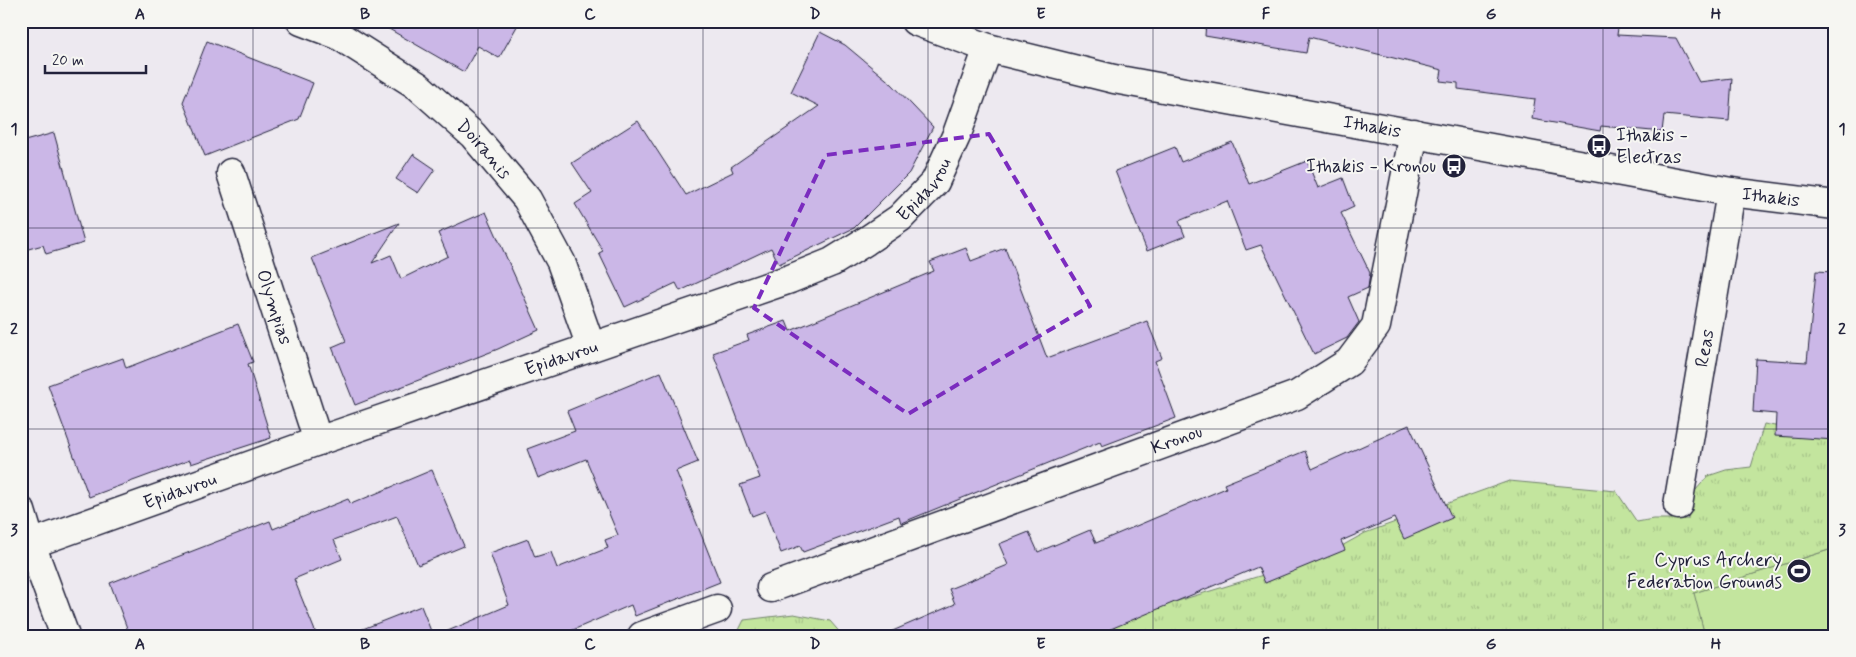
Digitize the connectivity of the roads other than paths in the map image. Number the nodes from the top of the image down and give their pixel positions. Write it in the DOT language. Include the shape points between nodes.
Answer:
graph roads {
  1 [pos="301,21"];
  2 [pos="915,21"];
  3 [pos="988,48"];
  4 [pos="1414,133"];
  5 [pos="231,173"];
  6 [pos="1731,192"];
  7 [pos="1835,205"];
  8 [pos="591,347"];
  9 [pos="318,441"];
  10 [pos="1678,506"];
  11 [pos="21,511"];
  12 [pos="31,544"];
  13 [pos="771,588"];
  14 [pos="717,609"];
  15 [pos="65,636"];
  16 [pos="642,636"];
  1 -- 8 [label="street, Doiranis" via="338,35 418,86 473,135 526,198 561,262"];
  2 -- 3 [label="street, Ithakis"];
  3 -- 4 [label="street, Ithakis" via="1114,79"];
  3 -- 8 [label="street, Epidavrou" via="936,182 900,218 832,262"];
  4 -- 6 [label="street, Ithakis"];
  4 -- 13 [label="street, Kronou" via="1376,326 1349,362 1297,395"];
  5 -- 9 [label="street, Olympias"];
  6 -- 7 [label="street, Ithakis"];
  6 -- 10 [label="street, Reas"];
  8 -- 9 [label="street, Epidavrou"];
  9 -- 12 [label="street, Epidavrou"];
  11 -- 12 [label="street"];
  12 -- 15 [label="street"];
  14 -- 16 [label="street"];
}
